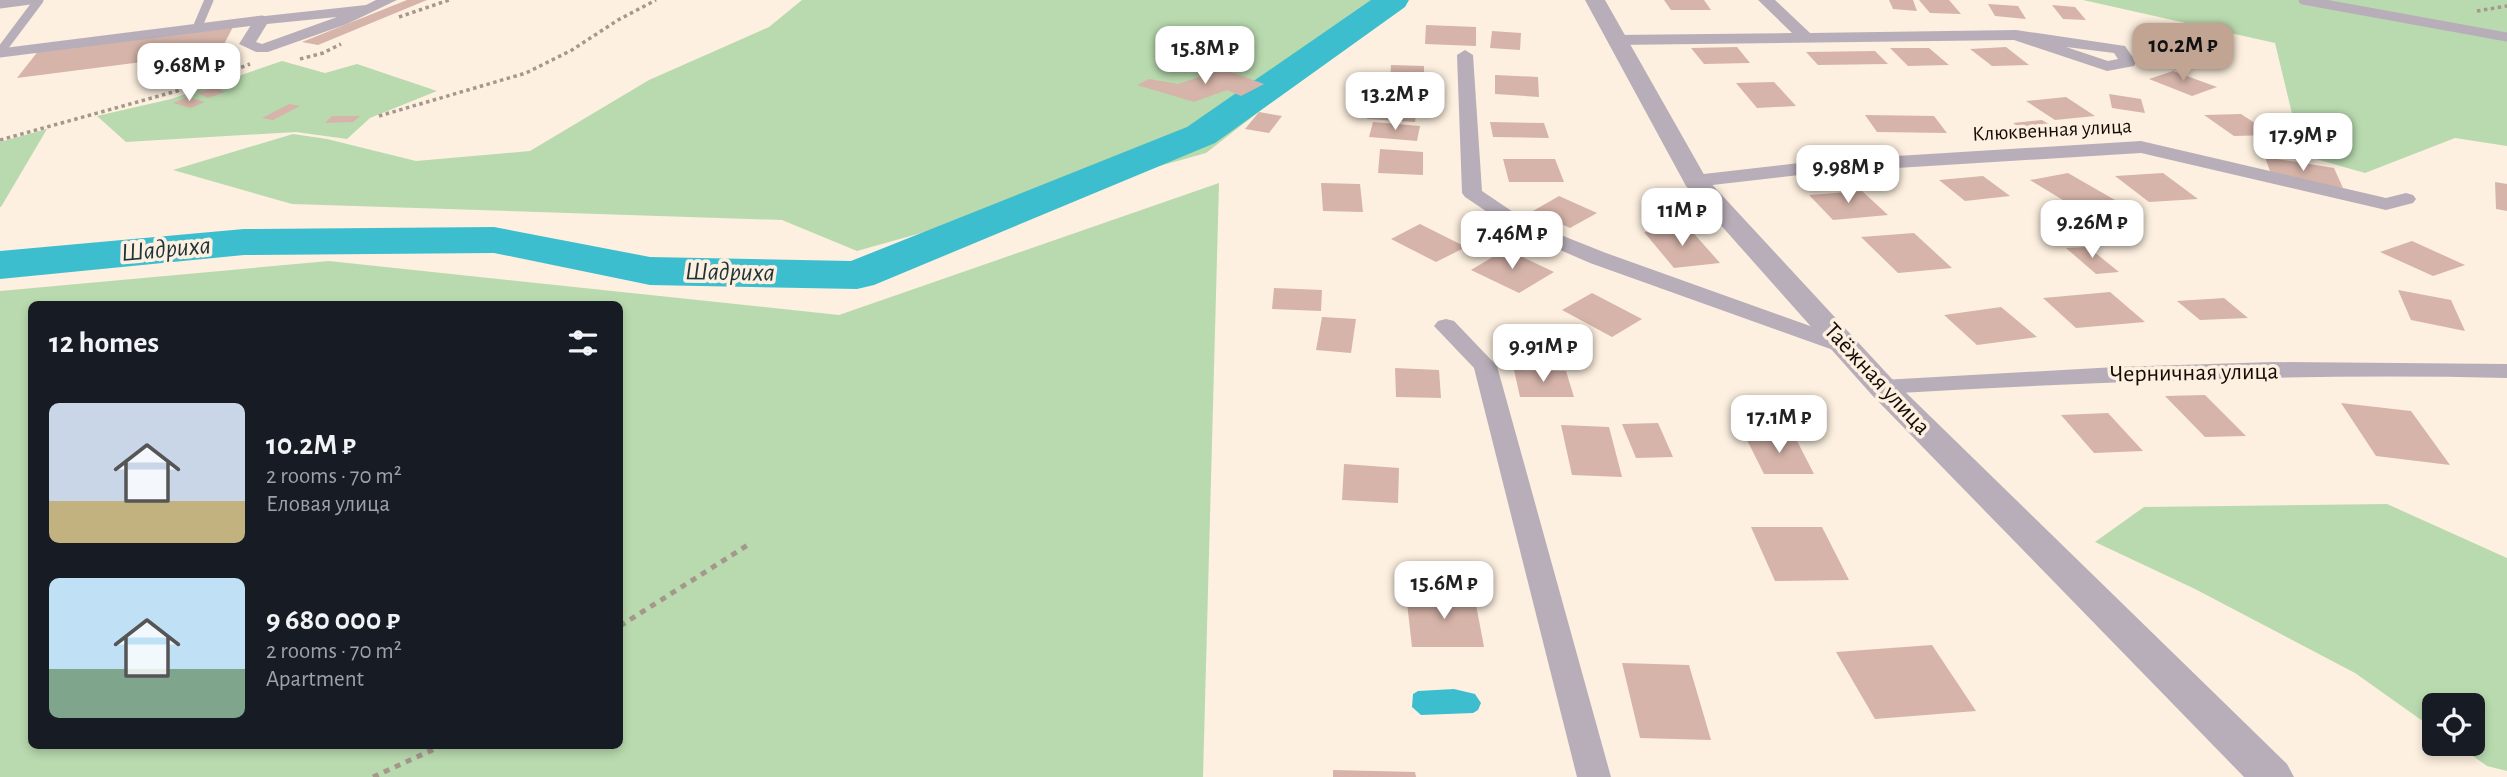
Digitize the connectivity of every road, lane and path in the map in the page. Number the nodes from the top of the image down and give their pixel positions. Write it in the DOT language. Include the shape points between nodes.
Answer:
graph roads {
  1 [pos="30,0"];
  2 [pos="39,0"];
  3 [pos="209,0"];
  4 [pos="389,0"];
  5 [pos="449,0"];
  6 [pos="656,0"];
  7 [pos="1595,0"];
  8 [pos="1766,0"];
  9 [pos="2303,0"];
  10 [pos="0,4"];
  11 [pos="368,9"];
  12 [pos="262,20"];
  13 [pos="391,21"];
  14 [pos="197,29"];
  15 [pos="2016,36"];
  16 [pos="1805,37"];
  17 [pos="2507,37"];
  18 [pos="1616,40"];
  19 [pos="347,41"];
  20 [pos="0,53"];
  21 [pos="1465,55"];
  22 [pos="289,58"];
  23 [pos="258,61"];
  24 [pos="379,116"];
  25 [pos="0,140"];
  26 [pos="1695,181"];
  27 [pos="2406,199"];
  28 [pos="1446,326"];
  29 [pos="1844,346"];
  30 [pos="2507,371"];
  31 [pos="1882,387"];
  32 [pos="751,542"];
  33 [pos="623,624"];
  34 [pos="434,749"];
  35 [pos="373,777"];
  36 [pos="1594,777"];
  37 [pos="2272,777"];
  1 -- 10 [label="lane"];
  2 -- 20 [label="lane"];
  3 -- 14 [label="lane"];
  4 -- 11 [label="street"];
  5 -- 13 [label="path"];
  6 -- 24 [label="path" via="526,73"];
  7 -- 18 [label="street, Таёжная улица"];
  8 -- 16 [label="street"];
  9 -- 17 [label="lane"];
  11 -- 12 [label="street"];
  11 -- 12 [label="street" via="262,49 247,44"];
  12 -- 14 [label="lane"];
  14 -- 20 [label="lane"];
  15 -- 15 [label="street" via="2107,66 2128,62 2119,49"];
  15 -- 16 [label="street"];
  16 -- 18 [label="street"];
  18 -- 26 [label="street, Таёжная улица"];
  19 -- 22 [label="path" via="323,53"];
  21 -- 29 [label="street" via="1472,193 1521,226 1598,258"];
  23 -- 25 [label="path" via="177,91"];
  26 -- 27 [label="street, Клюквенная улица" via="1816,167 2141,147 2386,204"];
  26 -- 29 [label="street, Таёжная улица"];
  28 -- 36 [label="street" via="1485,366"];
  29 -- 31 [label="street, Таёжная улица"];
  30 -- 31 [label="street, Черничная улица" via="2431,368 2063,376"];
  31 -- 37 [label="street, Таёжная улица"];
  32 -- 33 [label="path"];
  34 -- 35 [label="path"];
}
